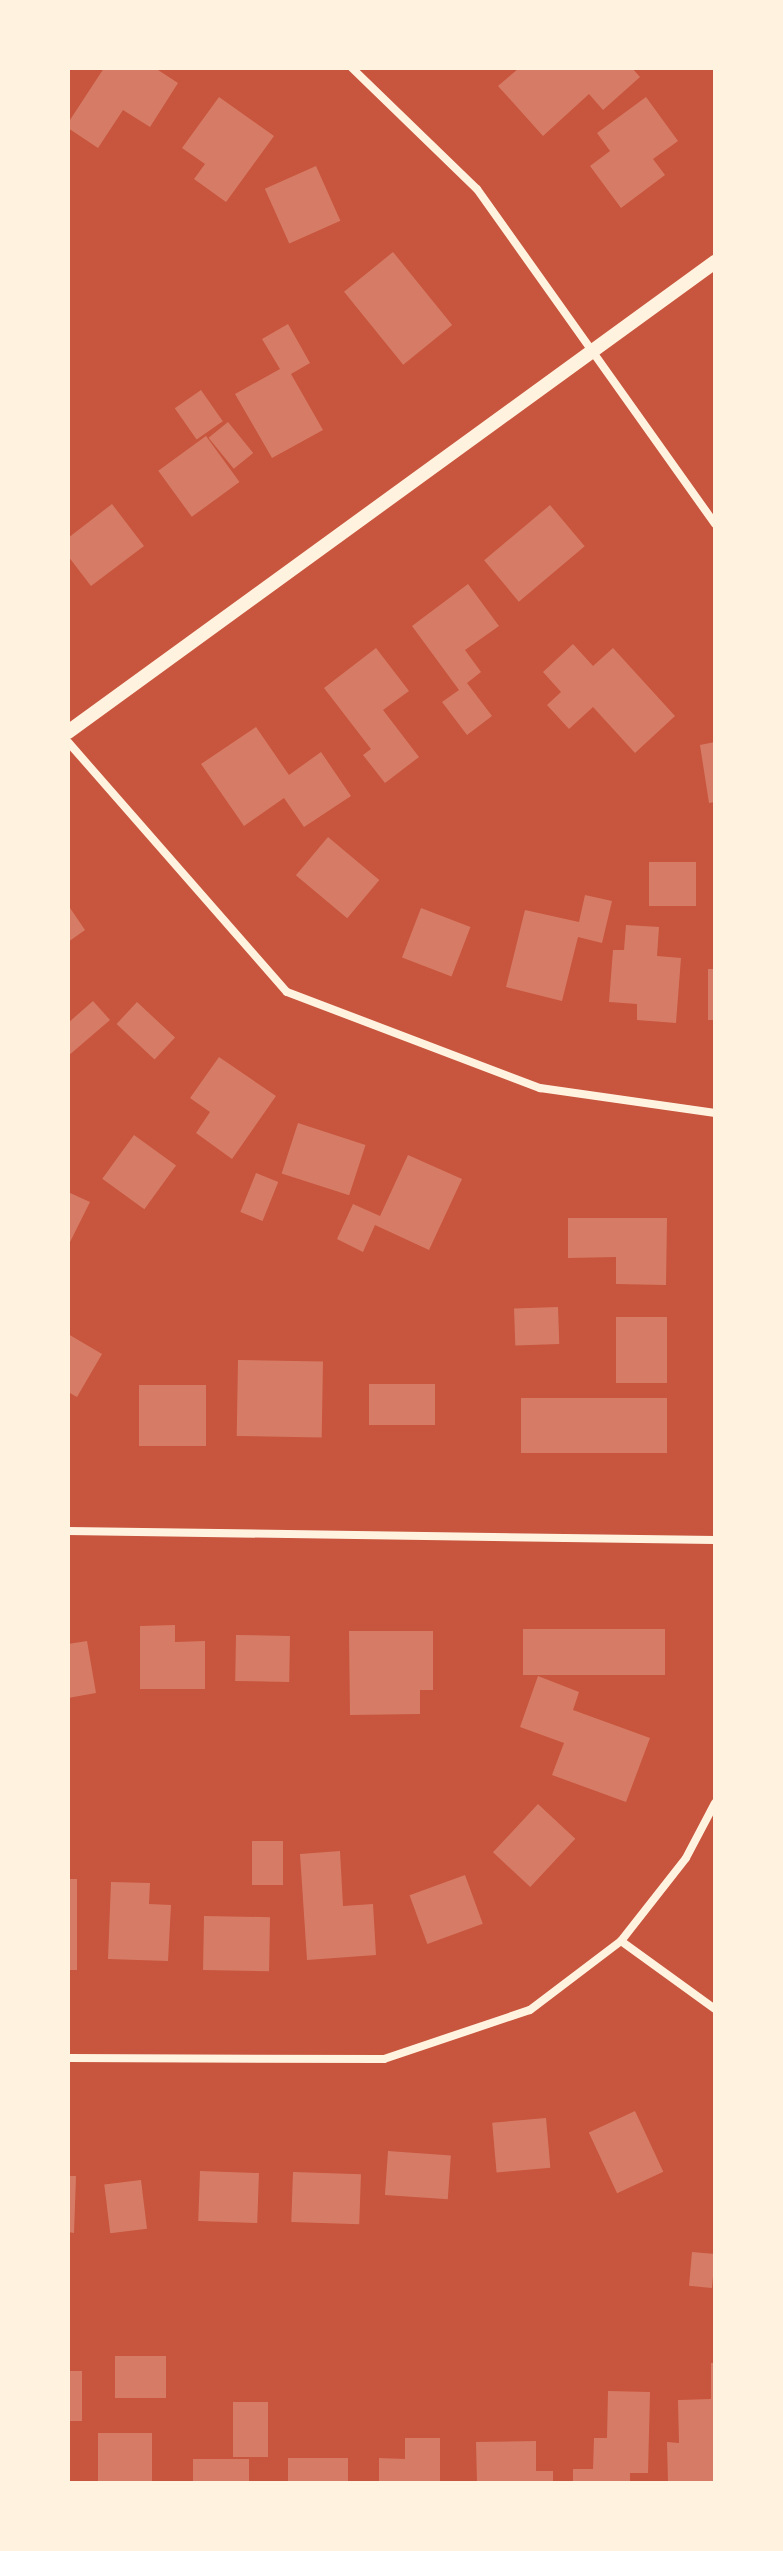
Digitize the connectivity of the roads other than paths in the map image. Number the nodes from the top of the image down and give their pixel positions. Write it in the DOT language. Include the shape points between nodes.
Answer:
graph roads {
  1 [pos="352,68"];
  2 [pos="715,262"];
  3 [pos="592,351"];
  4 [pos="715,524"];
  5 [pos="68,732"];
  6 [pos="68,742"];
  7 [pos="715,1113"];
  8 [pos="68,1531"];
  9 [pos="715,1540"];
  10 [pos="715,1803"];
  11 [pos="621,1941"];
  12 [pos="715,2009"];
  13 [pos="68,2058"];
  1 -- 3 [label="street" via="477,189"];
  2 -- 3 [label="street"];
  3 -- 4 [label="street"];
  3 -- 5 [label="street"];
  6 -- 7 [label="street" via="287,992 540,1088"];
  8 -- 9 [label="street"];
  10 -- 11 [label="street" via="686,1858"];
  11 -- 12 [label="street"];
  11 -- 13 [label="street" via="530,2010 384,2059"];
}
